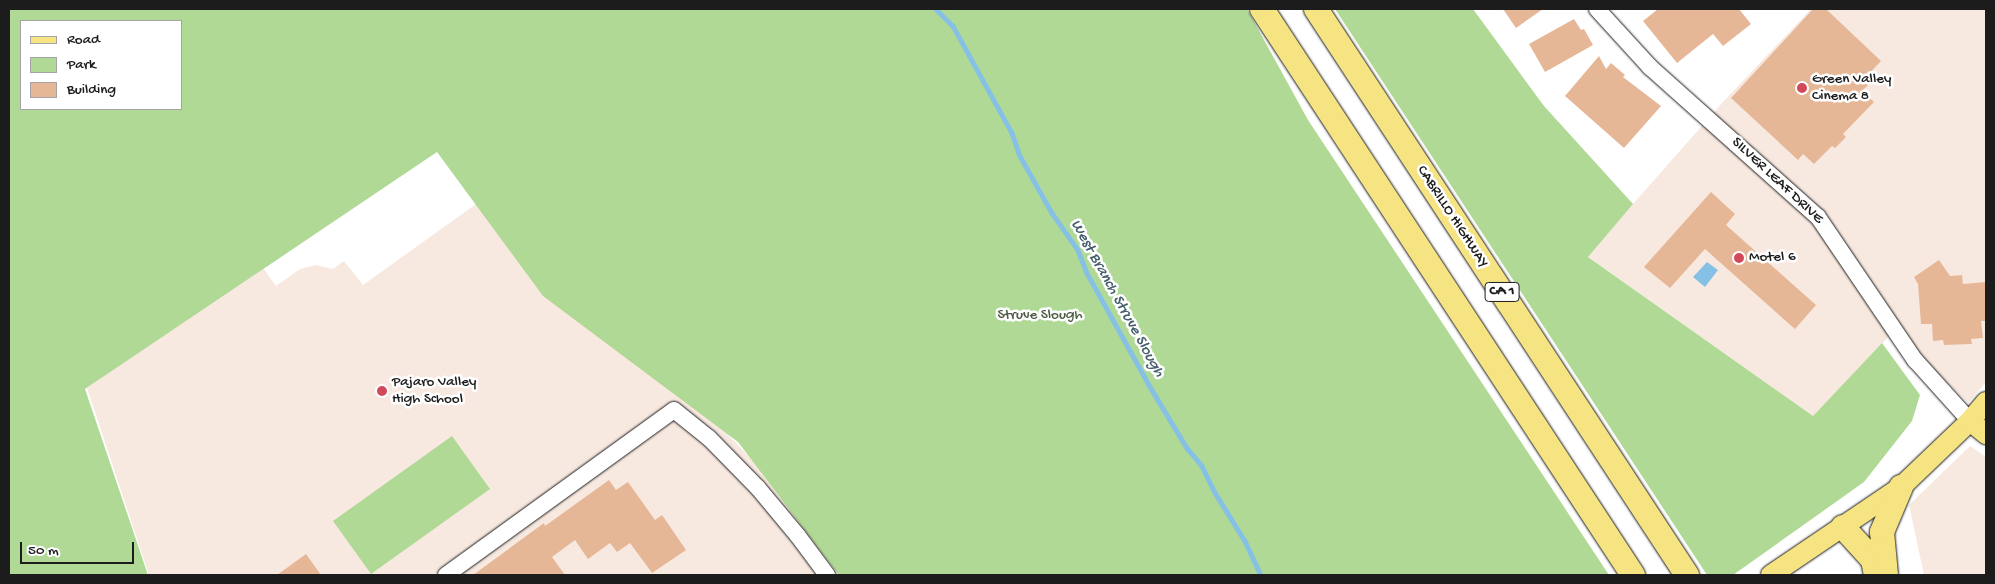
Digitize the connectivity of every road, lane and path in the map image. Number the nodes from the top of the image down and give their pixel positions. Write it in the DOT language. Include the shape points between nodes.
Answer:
graph roads {
  1 [pos="1262,9"];
  2 [pos="1316,9"];
  3 [pos="1605,12"];
  4 [pos="1986,402"];
  5 [pos="1970,421"];
  6 [pos="1986,434"];
  7 [pos="1901,487"];
  8 [pos="1843,527"];
  9 [pos="446,575"];
  10 [pos="827,575"];
  11 [pos="1634,575"];
  12 [pos="1687,575"];
  13 [pos="1771,575"];
  14 [pos="1876,575"];
  15 [pos="1886,575"];
  1 -- 11 [label="highway"];
  2 -- 12 [label="highway, CABRILLO HIGHWAY / CA 1"];
  3 -- 5 [label="street, SILVER LEAF DRIVE" via="1650,67 1818,217 1915,360"];
  4 -- 5 [label="main road"];
  5 -- 6 [label="main road"];
  5 -- 7 [label="main road"];
  7 -- 8 [label="main road"];
  7 -- 15 [label="highway" via="1882,532"];
  8 -- 13 [label="main road"];
  8 -- 14 [label="highway" via="1873,560"];
  9 -- 10 [label="street" via="674,410 708,438 758,488"];
}
